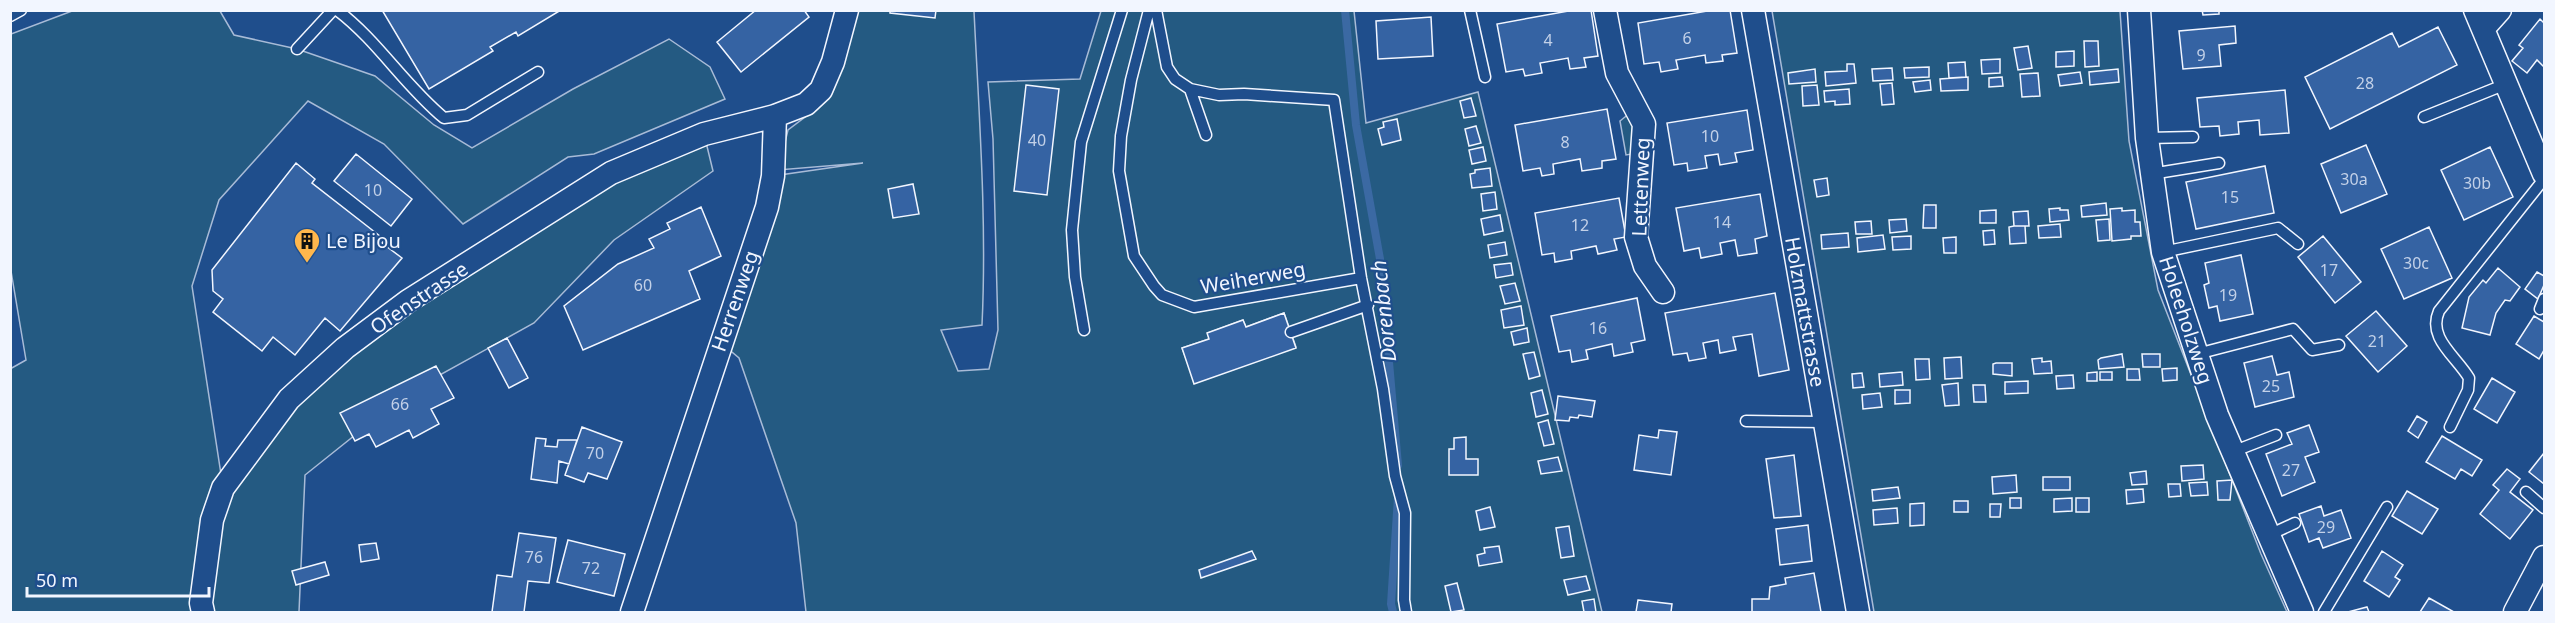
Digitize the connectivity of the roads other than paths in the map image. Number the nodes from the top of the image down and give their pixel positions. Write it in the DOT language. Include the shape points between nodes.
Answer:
graph roads {
  1 [pos="21,10"];
  2 [pos="335,10"];
  3 [pos="847,10"];
  4 [pos="1122,10"];
  5 [pos="1149,10"];
  6 [pos="1156,10"];
  7 [pos="1470,10"];
  8 [pos="1605,10"];
  9 [pos="1753,10"];
  10 [pos="2139,10"];
  11 [pos="2500,10"];
  12 [pos="10,16"];
  13 [pos="2479,20"];
  14 [pos="297,49"];
  15 [pos="538,72"];
  16 [pos="1485,77"];
  17 [pos="2506,84"];
  18 [pos="1190,89"];
  19 [pos="775,116"];
  20 [pos="2424,117"];
  21 [pos="1206,135"];
  22 [pos="2193,137"];
  23 [pos="2147,138"];
  24 [pos="2219,163"];
  25 [pos="2151,174"];
  26 [pos="2544,174"];
  27 [pos="2544,179"];
  28 [pos="2298,244"];
  29 [pos="2163,252"];
  30 [pos="1361,278"];
  31 [pos="1663,292"];
  32 [pos="1368,305"];
  33 [pos="1084,330"];
  34 [pos="1291,332"];
  35 [pos="2338,345"];
  36 [pos="2196,354"];
  37 [pos="1746,421"];
  38 [pos="1825,422"];
  39 [pos="2450,427"];
  40 [pos="2276,435"];
  41 [pos="2232,452"];
  42 [pos="2526,492"];
  43 [pos="2387,507"];
  44 [pos="2544,507"];
  45 [pos="2295,523"];
  46 [pos="2269,535"];
  47 [pos="2544,557"];
  48 [pos="202,612"];
  49 [pos="632,612"];
  50 [pos="1406,612"];
  51 [pos="1858,612"];
  52 [pos="2302,612"];
  53 [pos="2324,612"];
  54 [pos="2515,612"];
  1 -- 12 [label="lane"];
  2 -- 14 [label="lane"];
  2 -- 15 [label="lane" via="358,27 444,118 467,115"];
  3 -- 19 [label="street" via="833,62 820,90 806,104"];
  4 -- 33 [label="lane" via="1082,142 1072,230"];
  5 -- 30 [label="lane, Weiherweg" via="1131,80 1119,171 1134,256 1154,286 1162,295 1194,307"];
  6 -- 18 [label="lane" via="1167,67 1174,79"];
  7 -- 16 [label="lane"];
  8 -- 31 [label="street, Lettenweg" via="1617,74 1644,124 1635,237 1645,266"];
  9 -- 38 [label="street, Holzmattstrasse"];
  10 -- 23 [label="street, Holeeholzweg"];
  11 -- 13 [label="street"];
  13 -- 17 [label="street"];
  17 -- 20 [label="lane"];
  17 -- 26 [label="street"];
  18 -- 21 [label="lane"];
  18 -- 30 [label="lane" via="1334,100"];
  19 -- 48 [label="street, Ofenstrasse" via="704,134 610,173 408,301 345,348 289,399 223,488 212,520"];
  19 -- 49 [label="street, Herrenweg" via="773,176 767,207"];
  22 -- 23 [label="lane"];
  23 -- 25 [label="street, Holeeholzweg"];
  24 -- 25 [label="lane"];
  25 -- 29 [label="street, Holeeholzweg"];
  27 -- 39 [label="lane" via="2435,320 2439,339 2469,378 2468,390"];
  28 -- 29 [label="lane" via="2278,228"];
  29 -- 36 [label="street, Holeeholzweg"];
  30 -- 32 [label="lane"];
  32 -- 34 [label="lane"];
  32 -- 50 [label="lane" via="1395,476 1403,500"];
  35 -- 36 [label="lane" via="2312,350 2294,329"];
  36 -- 41 [label="street, Holeeholzweg"];
  37 -- 38 [label="lane"];
  38 -- 51 [label="street, Holzmattstrasse"];
  40 -- 41 [label="lane"];
  41 -- 46 [label="street, Holeeholzweg"];
  42 -- 44 [label="lane"];
  43 -- 53 [label="lane"];
  45 -- 46 [label="lane"];
  46 -- 52 [label="street, Holeeholzweg"];
  47 -- 54 [label="street"];
}
